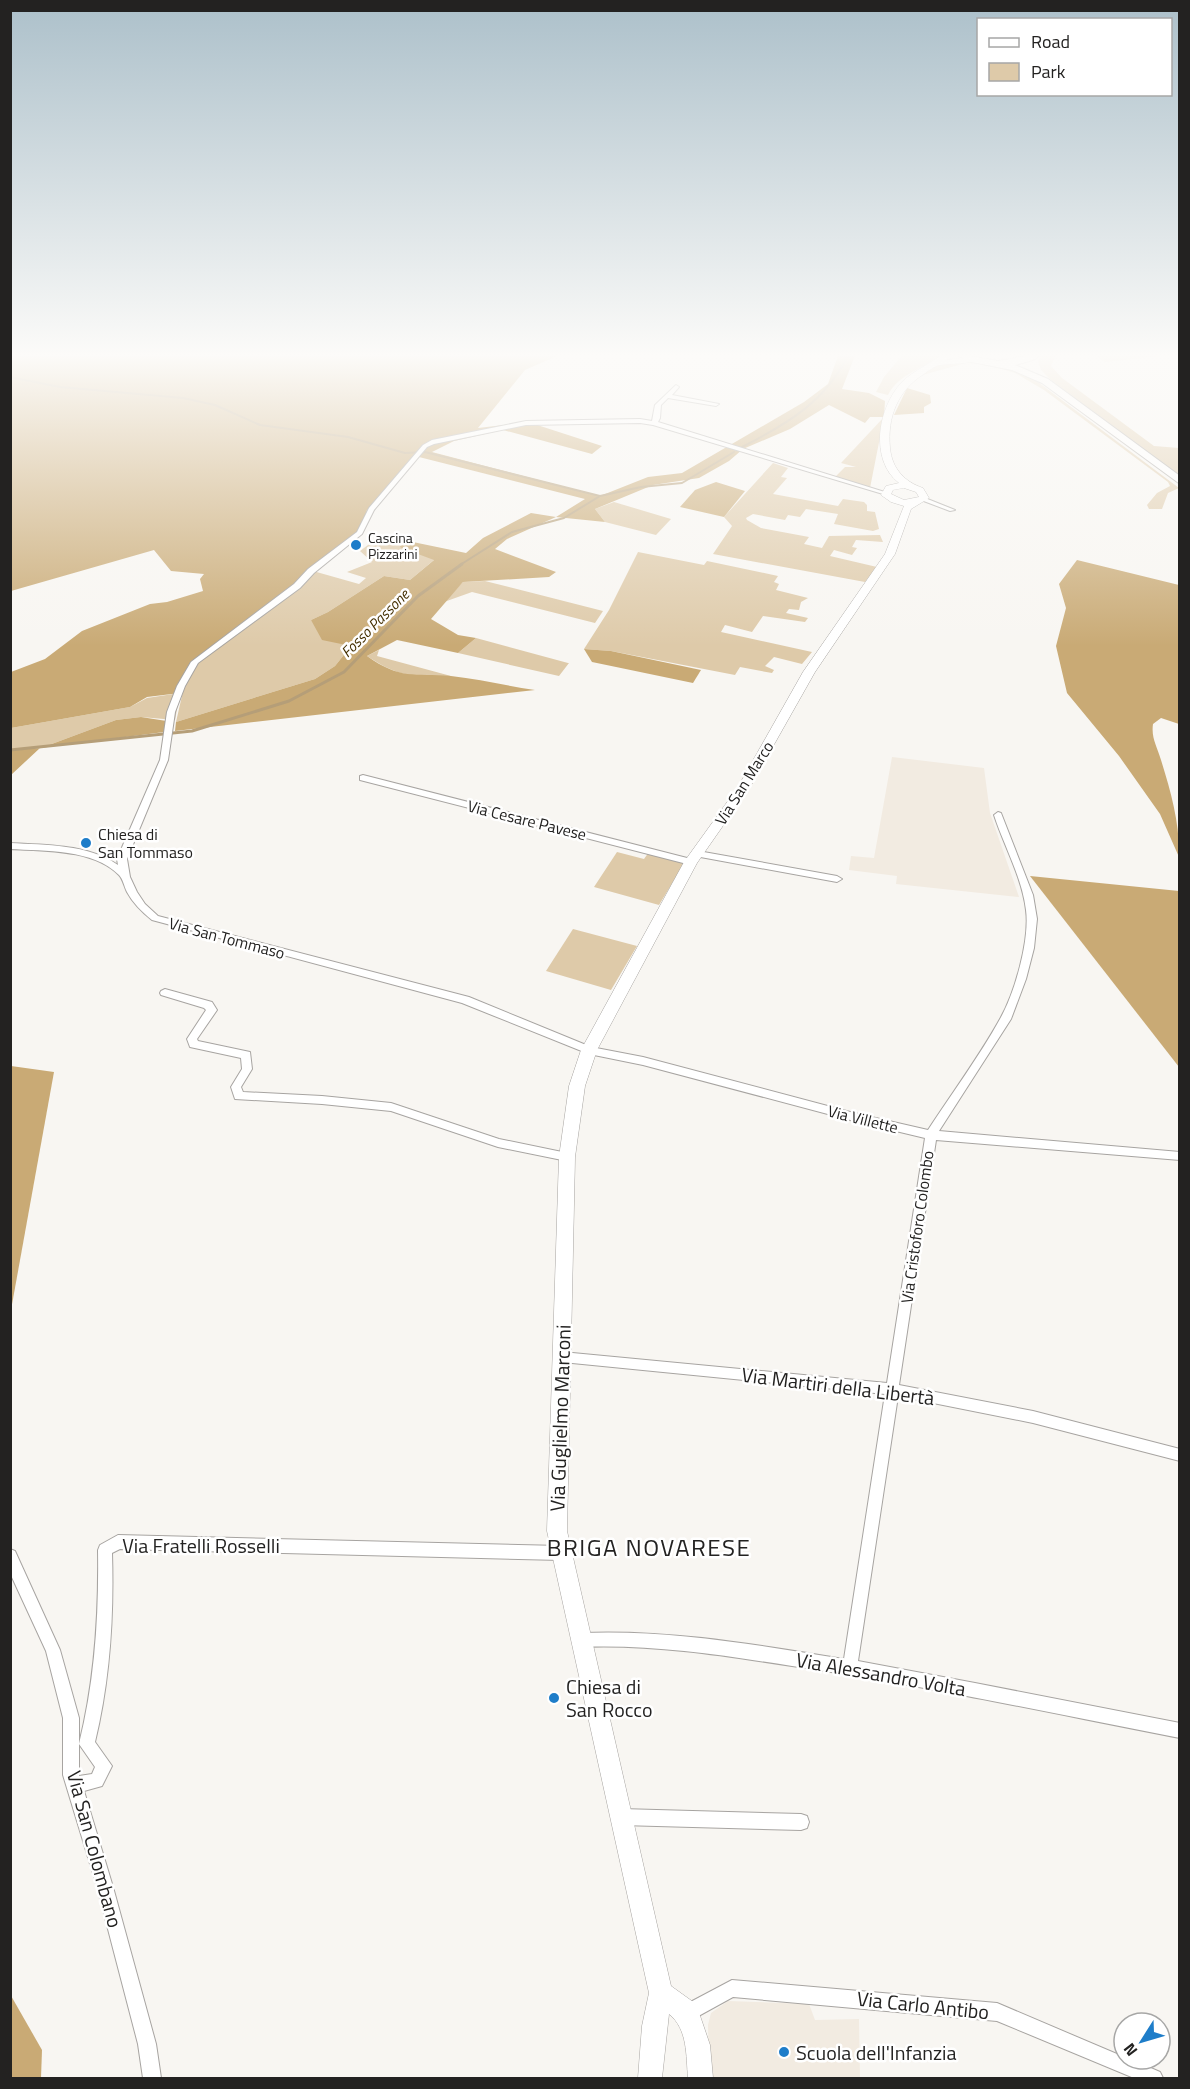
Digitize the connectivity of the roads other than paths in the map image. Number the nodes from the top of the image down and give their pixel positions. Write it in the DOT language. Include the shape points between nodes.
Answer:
graph roads {
  1 [pos="423,450"];
  2 [pos="745,450"];
  3 [pos="885,450"];
  4 [pos="1138,450"];
  5 [pos="1179,481"];
  6 [pos="896,482"];
  7 [pos="885,493"];
  8 [pos="923,498"];
  9 [pos="894,501"];
  10 [pos="911,503"];
  11 [pos="952,510"];
  12 [pos="902,519"];
  13 [pos="363,778"];
  14 [pos="998,815"];
  15 [pos="10,846"];
  16 [pos="694,858"];
  17 [pos="123,874"];
  18 [pos="837,879"];
  19 [pos="165,993"];
  20 [pos="589,1050"];
  21 [pos="931,1135"];
  22 [pos="567,1156"];
  23 [pos="1179,1156"];
  24 [pos="562,1357"];
  25 [pos="893,1389"];
  26 [pos="1179,1455"];
  27 [pos="561,1553"];
  28 [pos="10,1556"];
  29 [pos="580,1640"];
  30 [pos="850,1666"];
  31 [pos="1179,1731"];
  32 [pos="74,1785"];
  33 [pos="621,1817"];
  34 [pos="801,1822"];
  35 [pos="661,1993"];
  36 [pos="687,2013"];
  37 [pos="152,2079"];
  38 [pos="650,2079"];
  39 [pos="700,2079"];
  40 [pos="1154,2079"];
  1 -- 17 [label="street" via="371,509 360,533 195,662 171,712 164,760 122,860"];
  2 -- 7 [label="street"];
  3 -- 6 [label="street"];
  4 -- 5 [label="main road"];
  6 -- 7 [label="street"];
  6 -- 8 [label="street" via="922,491"];
  7 -- 9 [label="street"];
  8 -- 10 [label="street"];
  8 -- 11 [label="street"];
  9 -- 10 [label="street"];
  9 -- 12 [label="street" via="901,507"];
  10 -- 12 [label="street, Via San Marco"];
  12 -- 16 [label="street, Via San Marco" via="890,554 809,672 744,787"];
  13 -- 16 [label="street, Via Cesare Pavese"];
  14 -- 21 [label="street, Via Cristoforo Colombo" via="1032,909 1030,938 1006,1019"];
  15 -- 17 [label="street" via="63,848 116,866"];
  16 -- 18 [label="street, Via Cesare Pavese"];
  16 -- 20 [label="street, Via San Marco"];
  17 -- 20 [label="street, Via San Tommaso" via="138,902 155,918 465,1000"];
  19 -- 22 [label="street" via="208,1005 212,1010 192,1039 194,1044 246,1055 247,1069 236,1087 239,1096 391,1107 498,1143"];
  20 -- 21 [label="street, Via Villette"];
  20 -- 22 [label="street, Via Guglielmo Marconi" via="577,1086"];
  21 -- 23 [label="street, Via Villette"];
  21 -- 25 [label="street, Via Cristoforo Colombo"];
  22 -- 24 [label="street, Via Guglielmo Marconi"];
  24 -- 25 [label="street, Via Martiri della Libertà"];
  24 -- 27 [label="street, Via Guglielmo Marconi" via="557,1531"];
  25 -- 26 [label="street, Via Martiri della Libertà" via="1033,1417"];
  25 -- 30 [label="street, Via Cristoforo Colombo"];
  27 -- 29 [label="street, Via Guglielmo Marconi"];
  27 -- 32 [label="street, Via Fratelli Rosselli" via="118,1542 105,1550 105,1650 87,1744 104,1766 97,1781"];
  28 -- 32 [label="street, Via San Colombano" via="53,1650 71,1718"];
  29 -- 30 [label="street, Via Alessandro Volta" via="621,1637 677,1642"];
  29 -- 33 [label="street, Via Guglielmo Marconi"];
  30 -- 31 [label="street, Via Alessandro Volta"];
  32 -- 37 [label="street, Via San Colombano" via="147,2044"];
  33 -- 34 [label="street"];
  33 -- 35 [label="street, Via Guglielmo Marconi"];
  35 -- 36 [label="street"];
  35 -- 38 [label="street, Via Guglielmo Marconi"];
  36 -- 39 [label="street" via="698,2045"];
  36 -- 40 [label="street, Via Carlo Antibo" via="732,1988 997,2012"];
}
